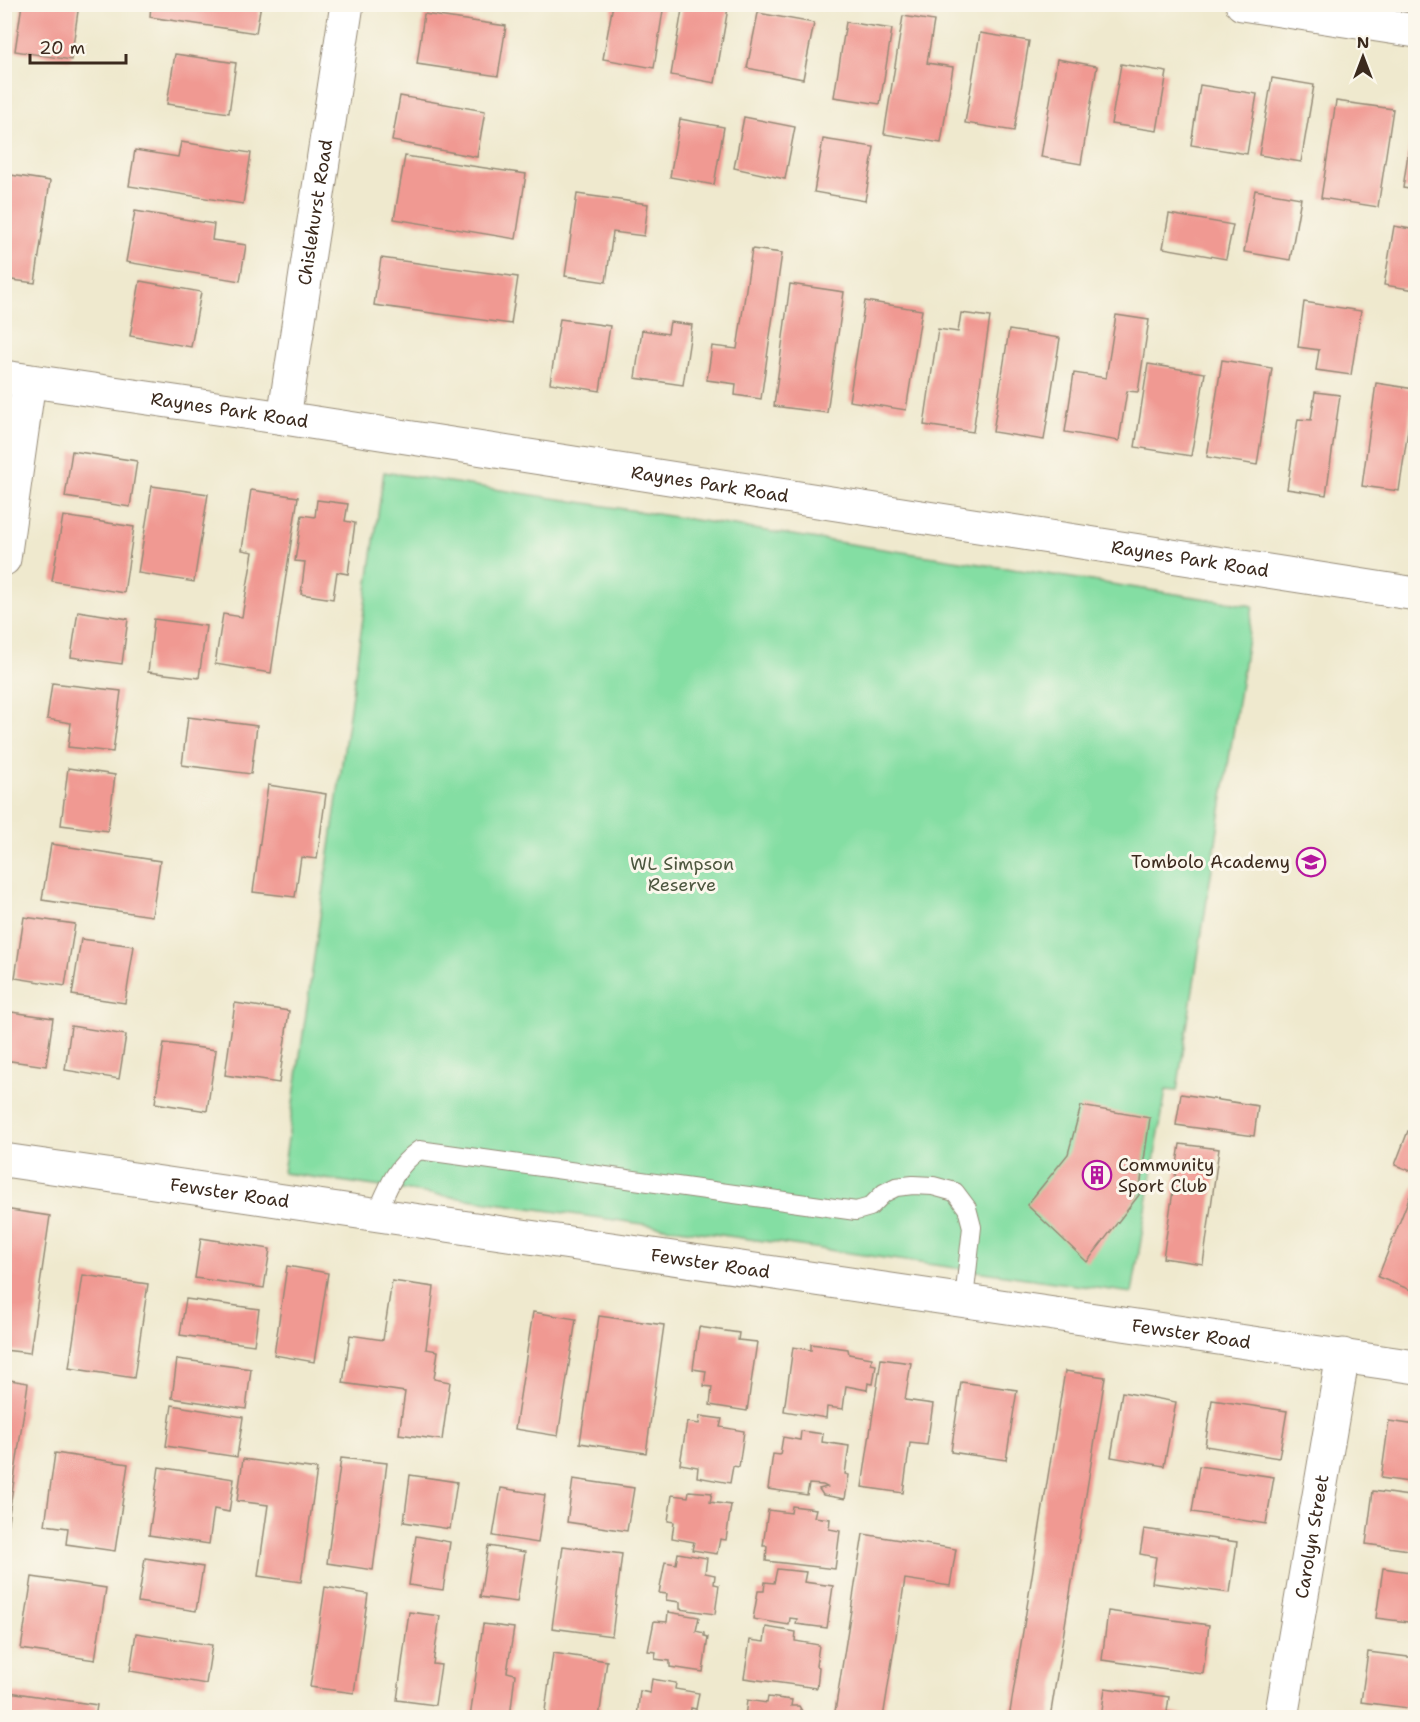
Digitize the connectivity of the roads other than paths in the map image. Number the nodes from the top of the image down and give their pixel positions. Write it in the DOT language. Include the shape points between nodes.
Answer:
graph roads {
  1 [pos="347,4"];
  2 [pos="1242,4"];
  3 [pos="1416,31"];
  4 [pos="17,379"];
  5 [pos="284,418"];
  6 [pos="4,559"];
  7 [pos="1416,594"];
  8 [pos="4,1160"];
  9 [pos="376,1215"];
  10 [pos="964,1300"];
  11 [pos="1343,1355"];
  12 [pos="1416,1367"];
  13 [pos="1281,1718"];
  1 -- 5 [label="street, Chislehurst Road"];
  2 -- 3 [label="street"];
  4 -- 5 [label="street, Raynes Park Road"];
  4 -- 6 [label="street"];
  5 -- 7 [label="street, Raynes Park Road"];
  8 -- 9 [label="street, Fewster Road"];
  9 -- 10 [label="street, Fewster Road"];
  9 -- 10 [label="lane" via="393,1175 419,1150 856,1211 870,1207 896,1187 933,1186 955,1192 967,1208 972,1227"];
  10 -- 11 [label="street, Fewster Road"];
  11 -- 12 [label="street, Fewster Road"];
  11 -- 13 [label="street, Carolyn Street"];
}
